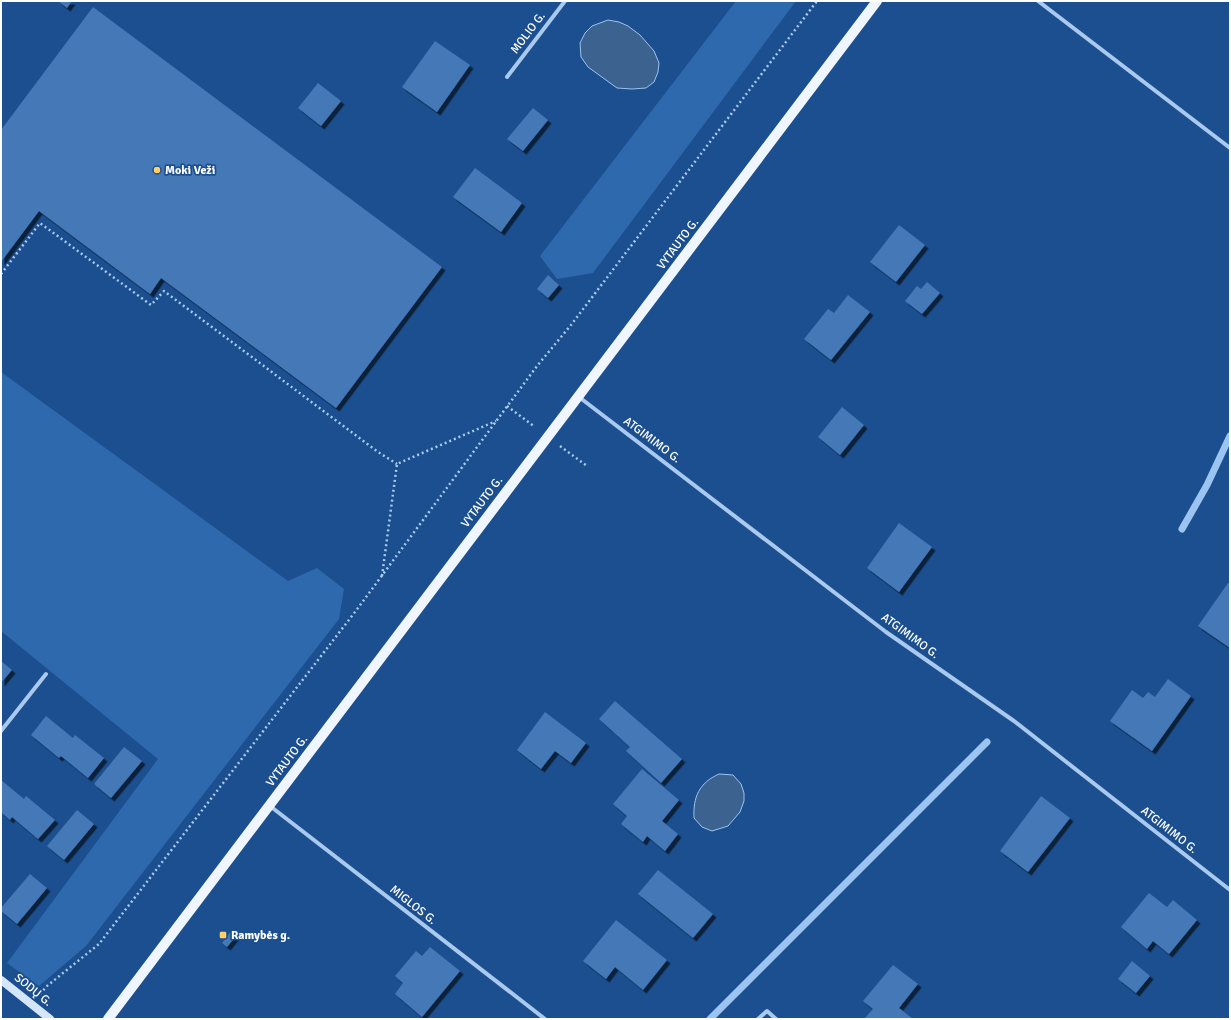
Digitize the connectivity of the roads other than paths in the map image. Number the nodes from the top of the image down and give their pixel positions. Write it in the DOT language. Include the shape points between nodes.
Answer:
graph roads {
  1 [pos="564,1"];
  2 [pos="877,1"];
  3 [pos="1038,1"];
  4 [pos="508,76"];
  5 [pos="1230,148"];
  6 [pos="578,396"];
  7 [pos="46,674"];
  8 [pos="1,731"];
  9 [pos="270,806"];
  10 [pos="1230,890"];
  11 [pos="1,980"];
  12 [pos="50,1019"];
  13 [pos="108,1019"];
  14 [pos="545,1019"];
  15 [pos="758,1019"];
  16 [pos="776,1019"];
  1 -- 4 [label="street, MOLIO G."];
  2 -- 6 [label="main road, VYTAUTO G."];
  3 -- 5 [label="street"];
  6 -- 9 [label="main road, VYTAUTO G."];
  6 -- 10 [label="street, ATGIMIMO G." via="886,632 1014,721"];
  7 -- 8 [label="street"];
  9 -- 13 [label="main road, VYTAUTO G."];
  9 -- 14 [label="street, MIGLOS G."];
  11 -- 12 [label="main road, SODŲ G."];
  15 -- 16 [label="street" via="766,1011"];
}
